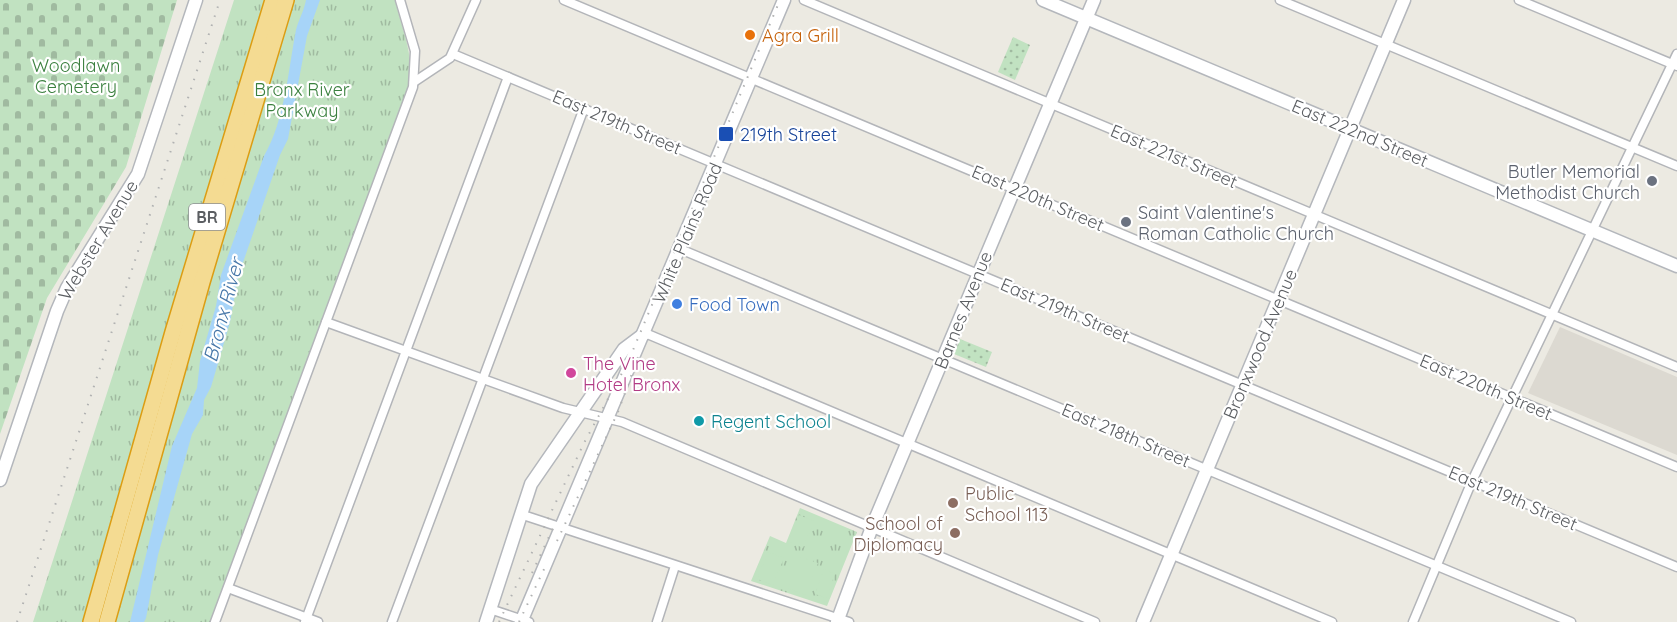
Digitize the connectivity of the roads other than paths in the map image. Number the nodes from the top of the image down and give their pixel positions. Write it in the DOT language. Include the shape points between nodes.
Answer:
graph roads {
  1 [pos="196,0"];
  2 [pos="273,0"];
  3 [pos="286,0"];
  4 [pos="400,0"];
  5 [pos="476,0"];
  6 [pos="564,0"];
  7 [pos="784,0"];
  8 [pos="804,0"];
  9 [pos="1043,0"];
  10 [pos="1094,0"];
  11 [pos="1280,0"];
  12 [pos="1404,0"];
  13 [pos="1519,0"];
  14 [pos="1087,19"];
  15 [pos="1386,44"];
  16 [pos="453,54"];
  17 [pos="1677,54"];
  18 [pos="1675,65"];
  19 [pos="508,76"];
  20 [pos="752,78"];
  21 [pos="414,82"];
  22 [pos="1050,104"];
  23 [pos="584,108"];
  24 [pos="1350,129"];
  25 [pos="1632,147"];
  26 [pos="716,164"];
  27 [pos="1677,166"];
  28 [pos="1014,188"];
  29 [pos="1314,214"];
  30 [pos="1592,231"];
  31 [pos="680,249"];
  32 [pos="1677,266"];
  33 [pos="978,274"];
  34 [pos="1278,300"];
  35 [pos="1552,314"];
  36 [pos="326,322"];
  37 [pos="645,333"];
  38 [pos="405,351"];
  39 [pos="635,357"];
  40 [pos="943,359"];
  41 [pos="1677,367"];
  42 [pos="484,378"];
  43 [pos="1243,385"];
  44 [pos="1512,398"];
  45 [pos="592,399"];
  46 [pos="582,412"];
  47 [pos="609,418"];
  48 [pos="909,444"];
  49 [pos="1677,467"];
  50 [pos="1207,470"];
  51 [pos="0,480"];
  52 [pos="1472,481"];
  53 [pos="137,508"];
  54 [pos="520,514"];
  55 [pos="872,527"];
  56 [pos="562,528"];
  57 [pos="114,538"];
  58 [pos="1171,555"];
  59 [pos="675,566"];
  60 [pos="1437,566"];
  61 [pos="1677,567"];
  62 [pos="228,588"];
  63 [pos="490,609"];
  64 [pos="306,620"];
  65 [pos="841,620"];
  66 [pos="524,621"];
  67 [pos="80,622"];
  68 [pos="91,622"];
  69 [pos="107,622"];
  70 [pos="117,622"];
  71 [pos="215,622"];
  72 [pos="318,622"];
  73 [pos="392,622"];
  74 [pos="486,622"];
  75 [pos="657,622"];
  76 [pos="1095,622"];
  77 [pos="1143,622"];
  78 [pos="1332,622"];
  79 [pos="1413,622"];
  80 [pos="1571,622"];
  1 -- 51 [label="street, Webster Avenue" via="138,174 57,311"];
  2 -- 57 [label="highway, BR"];
  3 -- 53 [label="highway, BR"];
  4 -- 21 [label="street" via="415,51"];
  5 -- 16 [label="street"];
  6 -- 20 [label="street, East 220th Street"];
  7 -- 20 [label="street, White Plains Road"];
  8 -- 22 [label="street, East 221st Street"];
  9 -- 14 [label="street, East 222nd Street"];
  10 -- 14 [label="street, Barnes Avenue"];
  11 -- 15 [label="street"];
  12 -- 15 [label="street, Bronxwood Avenue"];
  13 -- 18 [label="street"];
  14 -- 22 [label="street, Barnes Avenue"];
  14 -- 24 [label="street, East 222nd Street"];
  15 -- 24 [label="street, Bronxwood Avenue"];
  15 -- 25 [label="street"];
  16 -- 19 [label="street, East 219th Street"];
  16 -- 21 [label="street"];
  17 -- 18 [label="street"];
  18 -- 25 [label="street"];
  19 -- 23 [label="street, East 219th Street"];
  19 -- 38 [label="street"];
  20 -- 26 [label="street, White Plains Road"];
  20 -- 28 [label="street, East 220th Street"];
  21 -- 36 [label="street"];
  22 -- 28 [label="street, Barnes Avenue"];
  22 -- 29 [label="street, East 221st Street"];
  23 -- 26 [label="street, East 219th Street"];
  23 -- 42 [label="street"];
  24 -- 29 [label="street, Bronxwood Avenue"];
  24 -- 30 [label="street, East 222nd Street"];
  25 -- 27 [label="street"];
  25 -- 30 [label="street"];
  26 -- 31 [label="street, White Plains Road"];
  26 -- 33 [label="street, East 219th Street"];
  28 -- 33 [label="street, Barnes Avenue"];
  28 -- 34 [label="street, East 220th Street"];
  29 -- 34 [label="street, Bronxwood Avenue"];
  29 -- 35 [label="street, East 221st Street"];
  30 -- 32 [label="street, East 222nd Street"];
  30 -- 35 [label="street"];
  31 -- 37 [label="street, White Plains Road"];
  31 -- 40 [label="street, East 218th Street"];
  33 -- 40 [label="street, Barnes Avenue"];
  33 -- 43 [label="street, East 219th Street"];
  34 -- 43 [label="street, Bronxwood Avenue"];
  34 -- 44 [label="street, East 220th Street"];
  35 -- 41 [label="street, East 221st Street"];
  35 -- 44 [label="street"];
  36 -- 38 [label="street"];
  36 -- 62 [label="street"];
  37 -- 39 [label="street, White Plains Road"];
  37 -- 45 [label="street, White Plains Road" via="624,350"];
  37 -- 48 [label="street"];
  38 -- 42 [label="street"];
  38 -- 64 [label="street"];
  39 -- 45 [label="street, White Plains Road"];
  39 -- 47 [label="street, White Plains Road"];
  40 -- 48 [label="street, Barnes Avenue"];
  40 -- 50 [label="street, East 218th Street"];
  42 -- 46 [label="street"];
  42 -- 73 [label="street"];
  43 -- 50 [label="street, Bronxwood Avenue"];
  43 -- 52 [label="street, East 219th Street"];
  44 -- 49 [label="street, East 220th Street"];
  44 -- 52 [label="street"];
  45 -- 46 [label="street, White Plains Road"];
  46 -- 47 [label="street"];
  46 -- 54 [label="street, White Plains Road" via="531,484"];
  47 -- 55 [label="street"];
  47 -- 56 [label="street, White Plains Road"];
  48 -- 55 [label="street, Barnes Avenue"];
  48 -- 58 [label="street"];
  50 -- 58 [label="street, Bronxwood Avenue"];
  50 -- 60 [label="street, East 218th Street"];
  52 -- 60 [label="street"];
  52 -- 61 [label="street, East 219th Street"];
  53 -- 69 [label="highway, BR"];
  53 -- 70 [label="highway" via="135,546"];
  54 -- 56 [label="street"];
  54 -- 63 [label="street, White Plains Road"];
  55 -- 65 [label="street, Barnes Avenue"];
  55 -- 76 [label="street"];
  56 -- 59 [label="street"];
  56 -- 66 [label="street, White Plains Road"];
  57 -- 67 [label="highway"];
  57 -- 68 [label="highway, BR"];
  58 -- 77 [label="street, Bronxwood Avenue"];
  58 -- 78 [label="street"];
  59 -- 65 [label="street"];
  59 -- 75 [label="street"];
  60 -- 79 [label="street"];
  60 -- 80 [label="street, East 218th Street"];
  62 -- 64 [label="street"];
  62 -- 71 [label="street"];
  63 -- 66 [label="street"];
  63 -- 74 [label="street, White Plains Road"];
  64 -- 72 [label="street"];
}
